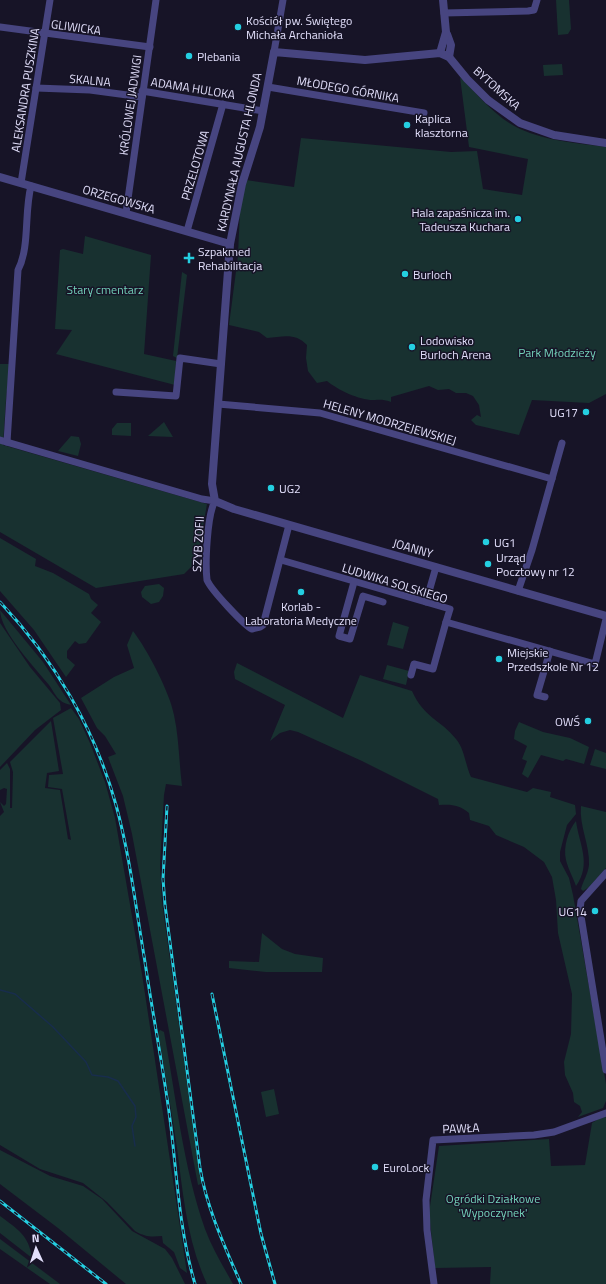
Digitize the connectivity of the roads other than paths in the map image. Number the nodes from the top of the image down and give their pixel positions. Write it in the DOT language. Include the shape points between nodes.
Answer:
graph roads {
  1 [pos="50,0"];
  2 [pos="156,0"];
  3 [pos="283,0"];
  4 [pos="443,0"];
  5 [pos="536,0"];
  6 [pos="444,13"];
  7 [pos="0,27"];
  8 [pos="44,34"];
  9 [pos="150,47"];
  10 [pos="274,52"];
  11 [pos="445,55"];
  12 [pos="268,87"];
  13 [pos="36,88"];
  14 [pos="142,94"];
  15 [pos="223,104"];
  16 [pos="264,111"];
  17 [pos="424,113"];
  18 [pos="606,143"];
  19 [pos="0,177"];
  20 [pos="21,183"];
  21 [pos="31,186"];
  22 [pos="126,213"];
  23 [pos="188,231"];
  24 [pos="230,244"];
  25 [pos="221,364"];
  26 [pos="116,392"];
  27 [pos="218,404"];
  28 [pos="4,441"];
  29 [pos="562,443"];
  30 [pos="552,479"];
  31 [pos="215,501"];
  32 [pos="289,525"];
  33 [pos="281,560"];
  34 [pos="436,567"];
  35 [pos="354,582"];
  36 [pos="518,591"];
  37 [pos="384,602"];
  38 [pos="426,602"];
  39 [pos="606,616"];
  40 [pos="606,620"];
  41 [pos="446,622"];
  42 [pos="550,651"];
  43 [pos="411,675"];
  44 [pos="545,697"];
  45 [pos="606,873"];
  46 [pos="606,1070"];
  47 [pos="606,1113"];
  48 [pos="434,1284"];
  1 -- 8 [label="street, ALEKSANDRA PUSZKINA"];
  2 -- 9 [label="street, KRÓLOWEJ JADWIGI"];
  3 -- 10 [label="street, KARDYNAŁA AUGUSTA HLONDA"];
  4 -- 6 [label="street"];
  5 -- 6 [label="street" via="534,10 528,11"];
  6 -- 11 [label="street"];
  7 -- 8 [label="street, GLIWICKA"];
  8 -- 9 [label="street, GLIWICKA"];
  8 -- 13 [label="street, ALEKSANDRA PUSZKINA"];
  9 -- 14 [label="street, KRÓLOWEJ JADWIGI"];
  10 -- 11 [label="street" via="365,60"];
  10 -- 12 [label="street, KARDYNAŁA AUGUSTA HLONDA"];
  11 -- 18 [label="street, BYTOMSKA" via="478,90 517,122 554,135"];
  12 -- 16 [label="street, KARDYNAŁA AUGUSTA HLONDA"];
  12 -- 17 [label="street, MŁODEGO GÓRNIKA"];
  13 -- 14 [label="street, SKALNA"];
  13 -- 20 [label="street, ALEKSANDRA PUSZKINA"];
  14 -- 15 [label="street, ADAMA HULOKA"];
  14 -- 22 [label="street, KRÓLOWEJ JADWIGI"];
  15 -- 16 [label="street, ADAMA HULOKA"];
  15 -- 23 [label="street, PRZELOTOWA"];
  16 -- 24 [label="street, KARDYNAŁA AUGUSTA HLONDA" via="242,184"];
  19 -- 20 [label="street, ORZEGOWSKA"];
  20 -- 21 [label="street, ORZEGOWSKA"];
  21 -- 22 [label="street, ORZEGOWSKA"];
  21 -- 28 [label="street" via="27,203 23,259 18,270"];
  22 -- 23 [label="street, ORZEGOWSKA"];
  23 -- 24 [label="street, ORZEGOWSKA"];
  24 -- 25 [label="street, KARDYNAŁA AUGUSTA HLONDA"];
  25 -- 26 [label="street" via="180,358 176,396"];
  25 -- 27 [label="street, KARDYNAŁA AUGUSTA HLONDA"];
  27 -- 30 [label="street, HELENY MODRZEJEWSKIEJ" via="320,413"];
  27 -- 31 [label="street, KARDYNAŁA AUGUSTA HLONDA" via="212,484"];
  28 -- 31 [label="street" via="202,500"];
  29 -- 30 [label="street"];
  30 -- 36 [label="street"];
  31 -- 32 [label="street, JOANNY"];
  31 -- 33 [label="street, SZYB ZOFII" via="209,520 207,580 219,598 250,628 256,629 263,625"];
  32 -- 33 [label="street"];
  32 -- 34 [label="street, JOANNY"];
  33 -- 35 [label="street, LUDWIKA SOLSKIEGO"];
  34 -- 36 [label="street, JOANNY"];
  34 -- 38 [label="street"];
  35 -- 37 [label="street" via="339,636 350,639 363,596"];
  35 -- 38 [label="street, LUDWIKA SOLSKIEGO"];
  36 -- 39 [label="street, JOANNY"];
  38 -- 41 [label="street, LUDWIKA SOLSKIEGO" via="450,609"];
  40 -- 42 [label="street, LUDWIKA SOLSKIEGO" via="595,664"];
  41 -- 42 [label="street, LUDWIKA SOLSKIEGO"];
  41 -- 43 [label="street" via="433,669 414,664"];
  42 -- 44 [label="street" via="538,695"];
  45 -- 46 [label="street" via="581,901 580,910"];
  47 -- 48 [label="street, PAWŁA" via="554,1132 433,1140 426,1200"];
}
